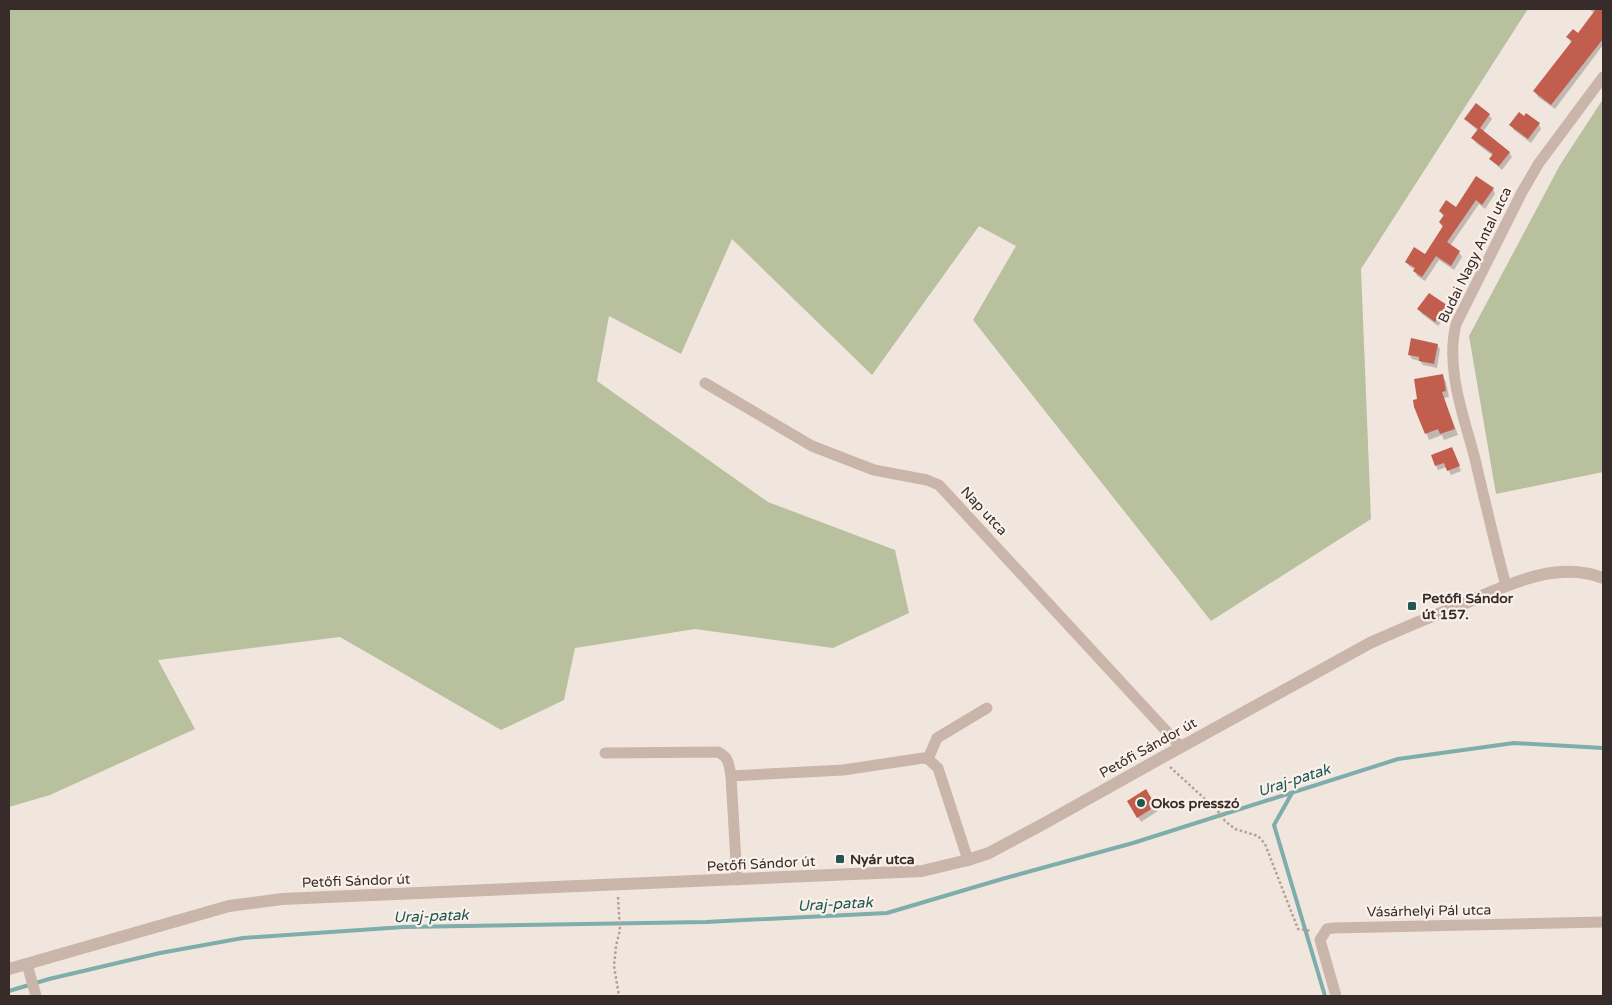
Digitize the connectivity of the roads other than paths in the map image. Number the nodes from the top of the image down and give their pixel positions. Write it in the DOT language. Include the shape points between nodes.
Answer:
graph roads {
  1 [pos="1603,77"];
  2 [pos="705,383"];
  3 [pos="1603,578"];
  4 [pos="1506,586"];
  5 [pos="987,708"];
  6 [pos="1180,747"];
  7 [pos="605,753"];
  8 [pos="928,759"];
  9 [pos="731,776"];
  10 [pos="968,860"];
  11 [pos="737,880"];
  12 [pos="1603,922"];
  13 [pos="28,968"];
  14 [pos="9,969"];
  15 [pos="36,996"];
  16 [pos="1336,996"];
  1 -- 4 [label="street, Budai Nagy Antal utca" via="1539,163 1522,192 1453,336 1458,393"];
  2 -- 6 [label="street, Nap utca" via="812,446 874,470 939,485"];
  3 -- 4 [label="street, Petőfi Sándor út" via="1565,571"];
  4 -- 6 [label="street, Petőfi Sándor út" via="1370,643"];
  5 -- 8 [label="street" via="937,738"];
  6 -- 10 [label="street, Petőfi Sándor út" via="989,853"];
  7 -- 9 [label="street" via="718,752 728,759"];
  8 -- 9 [label="street" via="843,770"];
  8 -- 10 [label="street" via="938,768"];
  9 -- 11 [label="street"];
  10 -- 11 [label="street, Petőfi Sándor út" via="922,871"];
  11 -- 13 [label="street, Petőfi Sándor út" via="282,899 229,906"];
  12 -- 16 [label="street, Vásárhelyi Pál utca" via="1327,929 1320,940"];
  13 -- 14 [label="street, Petőfi Sándor út"];
  13 -- 15 [label="street"];
}
